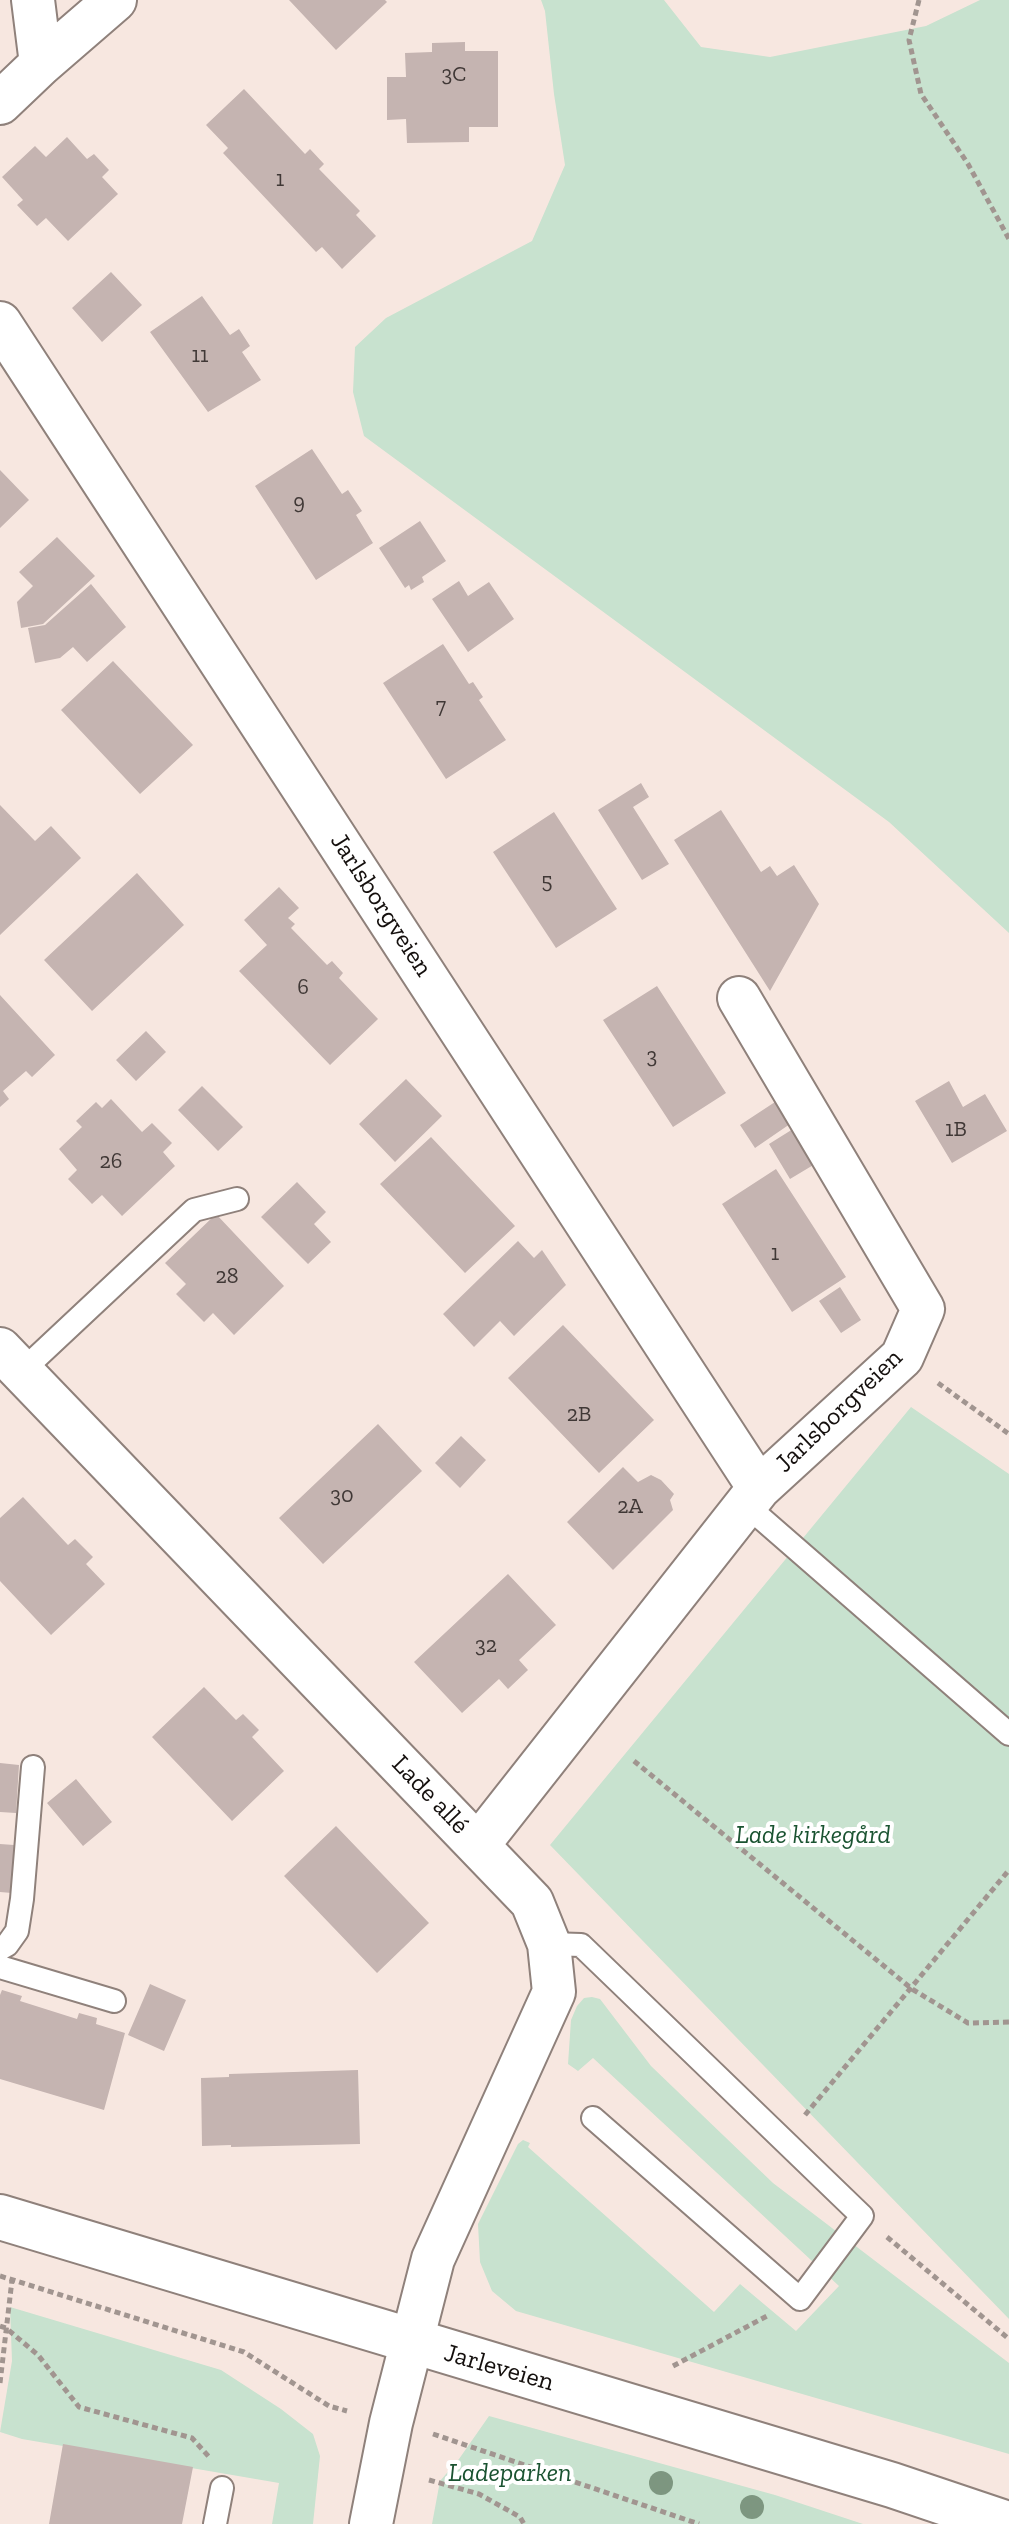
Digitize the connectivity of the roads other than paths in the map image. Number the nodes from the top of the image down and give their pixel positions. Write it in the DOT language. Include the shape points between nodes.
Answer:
graph roads {
  1 [pos="33,0"];
  2 [pos="115,0"];
  3 [pos="41,64"];
  4 [pos="0,103"];
  5 [pos="0,323"];
  6 [pos="739,998"];
  7 [pos="237,1199"];
  8 [pos="10,1361"];
  9 [pos="753,1496"];
  10 [pos="1009,1734"];
  11 [pos="33,1767"];
  12 [pos="478,1845"];
  13 [pos="549,1944"];
  14 [pos="0,1949"];
  15 [pos="0,1967"];
  16 [pos="114,2001"];
  17 [pos="593,2118"];
  18 [pos="0,2217"];
  19 [pos="410,2342"];
  20 [pos="222,2488"];
  21 [pos="1002,2523"];
  22 [pos="215,2524"];
  23 [pos="371,2524"];
  1 -- 3 [label="street"];
  2 -- 3 [label="street"];
  3 -- 4 [label="street"];
  5 -- 9 [label="street, Jarlsborgveien"];
  6 -- 9 [label="street, Jarlsborgveien" via="923,1309 902,1357"];
  7 -- 8 [label="lane" via="194,1210"];
  8 -- 12 [label="street, Lade allé"];
  9 -- 10 [label="lane"];
  9 -- 12 [label="street, Jarlsborgveien"];
  11 -- 14 [label="lane" via="17,1931"];
  12 -- 13 [label="street, Lade allé" via="532,1902"];
  13 -- 17 [label="lane" via="581,1945 862,2216 800,2299"];
  13 -- 19 [label="street, Lade allé" via="554,1992 433,2259"];
  15 -- 16 [label="lane"];
  18 -- 19 [label="main road, Jarleveien"];
  19 -- 21 [label="main road, Jarleveien" via="892,2485"];
  19 -- 23 [label="street, Lade allé"];
  20 -- 22 [label="lane"];
}
